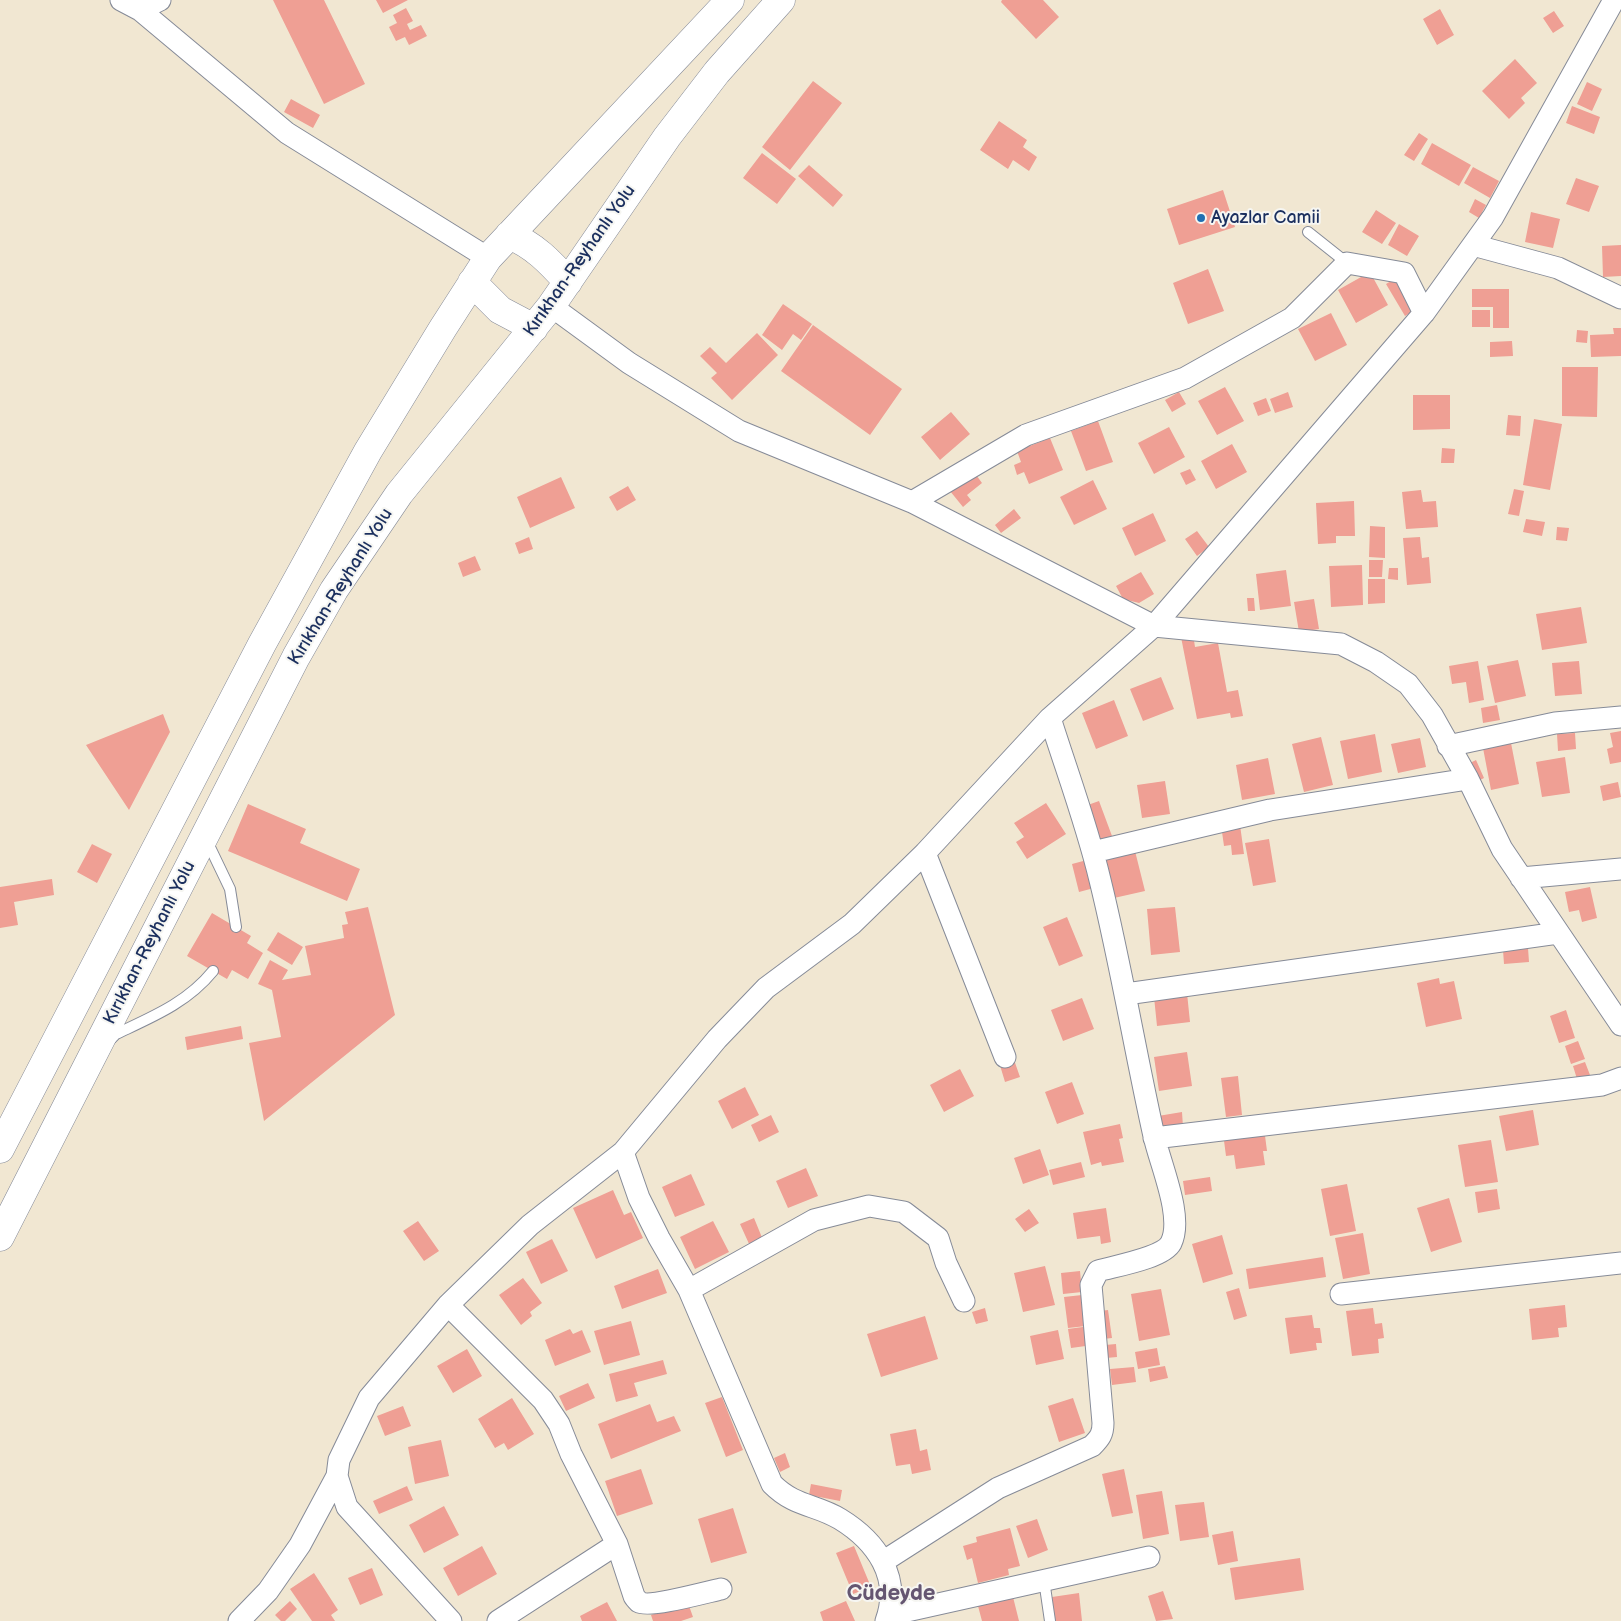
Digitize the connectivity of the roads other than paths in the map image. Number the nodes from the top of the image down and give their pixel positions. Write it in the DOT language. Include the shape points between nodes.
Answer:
graph roads {
  1 [pos="121,0"];
  2 [pos="160,0"];
  3 [pos="730,0"];
  4 [pos="781,0"];
  5 [pos="1614,0"];
  6 [pos="138,5"];
  7 [pos="1308,232"];
  8 [pos="509,235"];
  9 [pos="1473,245"];
  10 [pos="488,258"];
  11 [pos="1347,263"];
  12 [pos="472,282"];
  13 [pos="568,282"];
  14 [pos="1621,298"];
  15 [pos="551,306"];
  16 [pos="1424,313"];
  17 [pos="534,328"];
  18 [pos="912,502"];
  19 [pos="1154,626"];
  20 [pos="1621,717"];
  21 [pos="1050,718"];
  22 [pos="1448,746"];
  23 [pos="1468,779"];
  24 [pos="205,836"];
  25 [pos="1093,852"];
  26 [pos="925,853"];
  27 [pos="1621,869"];
  28 [pos="1520,878"];
  29 [pos="236,926"];
  30 [pos="1558,933"];
  31 [pos="213,971"];
  32 [pos="1126,994"];
  33 [pos="1621,1026"];
  34 [pos="91,1057"];
  35 [pos="1005,1057"];
  36 [pos="1621,1078"];
  37 [pos="1154,1138"];
  38 [pos="0,1149"];
  39 [pos="623,1152"];
  40 [pos="0,1237"];
  41 [pos="1621,1263"];
  42 [pos="689,1290"];
  43 [pos="1341,1294"];
  44 [pos="964,1301"];
  45 [pos="448,1305"];
  46 [pos="336,1476"];
  47 [pos="618,1544"];
  48 [pos="1149,1557"];
  49 [pos="884,1561"];
  50 [pos="1044,1580"];
  51 [pos="721,1588"];
  52 [pos="887,1618"];
  53 [pos="239,1621"];
  54 [pos="451,1621"];
  55 [pos="498,1621"];
  56 [pos="1050,1621"];
  1 -- 6 [label="street"];
  2 -- 6 [label="street"];
  3 -- 8 [label="highway, Kırıkhan-Reyhanlı Yolu"];
  4 -- 13 [label="highway, Kırıkhan-Reyhanlı Yolu" via="717,72 667,137"];
  5 -- 9 [label="street" via="1493,217"];
  6 -- 10 [label="street" via="287,133"];
  7 -- 11 [label="lane"];
  8 -- 10 [label="highway, Kırıkhan-Reyhanlı Yolu"];
  8 -- 13 [label="highway" via="539,252"];
  9 -- 14 [label="street" via="1558,268"];
  9 -- 16 [label="street"];
  10 -- 12 [label="highway, Kırıkhan-Reyhanlı Yolu"];
  11 -- 16 [label="street" via="1404,273"];
  11 -- 18 [label="street" via="1292,318 1185,378 1026,435"];
  12 -- 17 [label="highway" via="500,310"];
  12 -- 38 [label="highway, Kırıkhan-Reyhanlı Yolu" via="406,387 326,526"];
  13 -- 15 [label="highway, Kırıkhan-Reyhanlı Yolu"];
  15 -- 17 [label="highway, Kırıkhan-Reyhanlı Yolu"];
  15 -- 18 [label="street" via="629,363 739,431"];
  16 -- 19 [label="street"];
  17 -- 24 [label="highway, Kırıkhan-Reyhanlı Yolu" via="431,452 369,535 296,657"];
  18 -- 19 [label="street"];
  19 -- 21 [label="street"];
  19 -- 22 [label="street" via="1340,644 1376,662 1408,684 1432,715"];
  20 -- 22 [label="street" via="1555,723"];
  21 -- 25 [label="street"];
  21 -- 26 [label="street"];
  22 -- 23 [label="street"];
  23 -- 25 [label="street" via="1270,810"];
  23 -- 28 [label="street" via="1502,850"];
  24 -- 29 [label="lane" via="230,889"];
  24 -- 34 [label="highway, Kırıkhan-Reyhanlı Yolu"];
  25 -- 32 [label="street"];
  26 -- 35 [label="street"];
  26 -- 39 [label="street" via="852,924 766,988 717,1039"];
  27 -- 28 [label="street"];
  28 -- 30 [label="street"];
  30 -- 32 [label="street"];
  30 -- 33 [label="street"];
  31 -- 34 [label="lane" via="201,986 173,1008 116,1034"];
  32 -- 37 [label="street"];
  34 -- 40 [label="highway, Kırıkhan-Reyhanlı Yolu"];
  36 -- 37 [label="street" via="1602,1085"];
  37 -- 49 [label="street" via="1176,1229 1170,1244 1159,1253 1098,1271 1093,1278 1103,1433 1092,1446 998,1488"];
  39 -- 42 [label="street" via="639,1198"];
  39 -- 45 [label="street" via="530,1226"];
  41 -- 43 [label="street"];
  42 -- 44 [label="street" via="814,1220 869,1206 904,1212 938,1238"];
  42 -- 49 [label="street" via="772,1484 792,1500 839,1518 863,1536"];
  45 -- 46 [label="street" via="369,1398 339,1460"];
  45 -- 47 [label="street" via="543,1400 559,1424"];
  46 -- 53 [label="street" via="300,1545 268,1592"];
  46 -- 54 [label="street" via="347,1507"];
  47 -- 51 [label="street" via="634,1596 639,1602 666,1601"];
  47 -- 55 [label="street"];
  48 -- 50 [label="street"];
  49 -- 52 [label="street" via="890,1596"];
  50 -- 52 [label="street"];
  50 -- 56 [label="lane"];
}
